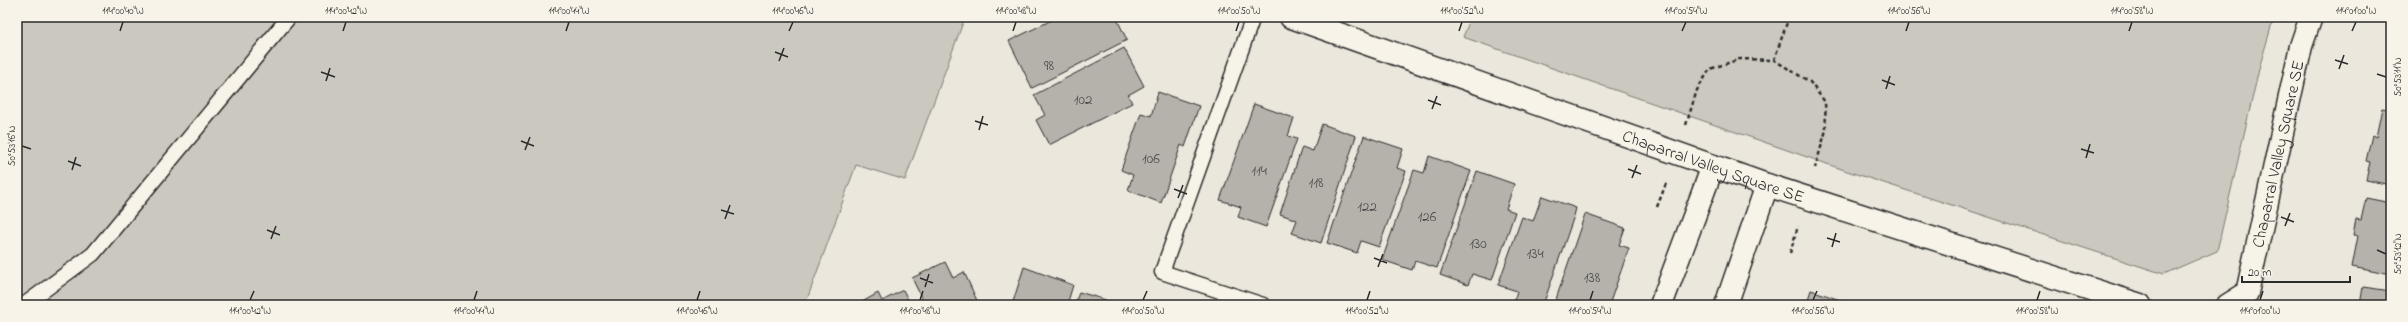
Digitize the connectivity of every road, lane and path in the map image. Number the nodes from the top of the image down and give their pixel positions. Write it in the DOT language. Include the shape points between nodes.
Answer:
graph roads {
  1 [pos="289,17"];
  2 [pos="1253,17"];
  3 [pos="1291,17"];
  4 [pos="1789,17"];
  5 [pos="2311,17"];
  6 [pos="1774,60"];
  7 [pos="1677,153"];
  8 [pos="1713,166"];
  9 [pos="1767,185"];
  10 [pos="1806,197"];
  11 [pos="1657,207"];
  12 [pos="1790,253"];
  13 [pos="24,305"];
  14 [pos="1263,305"];
  15 [pos="1661,305"];
  16 [pos="1726,305"];
  17 [pos="2140,305"];
  18 [pos="2228,305"];
  1 -- 13 [label="lane" via="93,254"];
  2 -- 14 [label="lane" via="1162,272"];
  3 -- 7 [label="street, Chaparral Valley Square SE"];
  4 -- 6 [label="path"];
  5 -- 18 [label="street, Chaparral Valley Square SE" via="2301,46 2247,293"];
  6 -- 7 [label="path" via="1740,59 1710,69 1697,90"];
  6 -- 10 [label="path" via="1810,82 1825,102 1826,130"];
  7 -- 8 [label="street, Chaparral Valley Square SE"];
  7 -- 11 [label="path"];
  8 -- 9 [label="street, Chaparral Valley Square SE"];
  8 -- 15 [label="street"];
  9 -- 10 [label="street, Chaparral Valley Square SE"];
  9 -- 16 [label="street"];
  10 -- 12 [label="path"];
  10 -- 17 [label="street, Chaparral Valley Square SE"];
}
